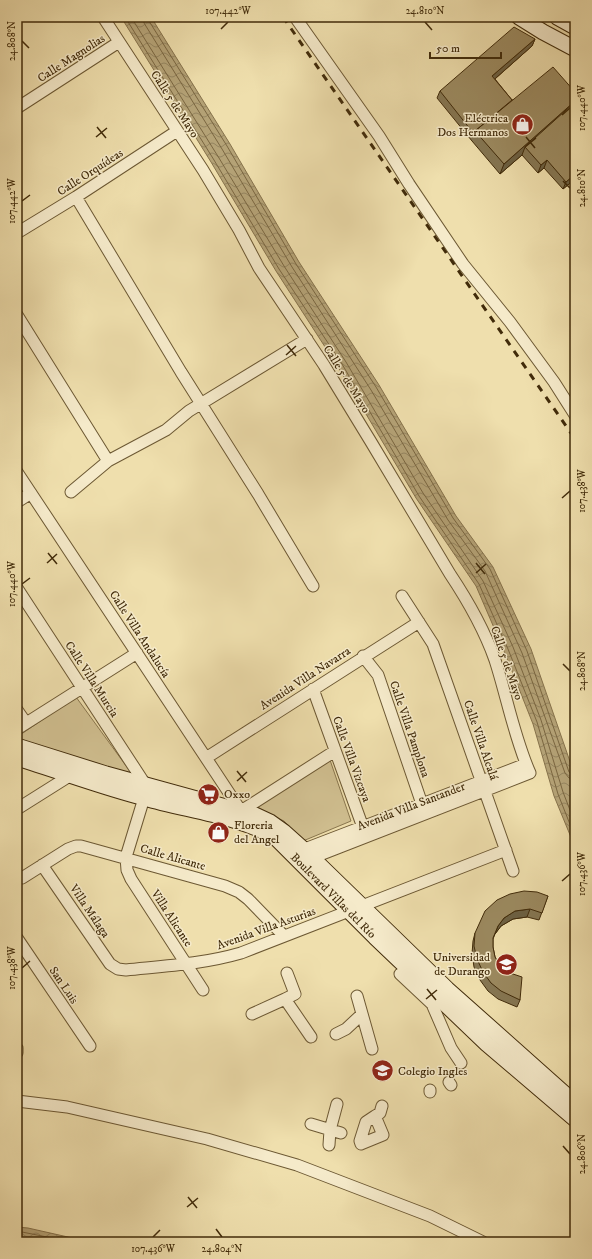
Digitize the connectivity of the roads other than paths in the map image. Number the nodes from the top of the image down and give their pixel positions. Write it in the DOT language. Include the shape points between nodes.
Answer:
graph roads {
  1 [pos="103,17"];
  2 [pos="295,17"];
  3 [pos="519,17"];
  4 [pos="557,17"];
  5 [pos="575,27"];
  6 [pos="119,42"];
  7 [pos="575,49"];
  8 [pos="17,108"];
  9 [pos="177,131"];
  10 [pos="76,197"];
  11 [pos="17,233"];
  12 [pos="17,315"];
  13 [pos="307,339"];
  14 [pos="201,404"];
  15 [pos="575,415"];
  16 [pos="108,462"];
  17 [pos="17,472"];
  18 [pos="71,492"];
  19 [pos="31,493"];
  20 [pos="17,502"];
  21 [pos="313,586"];
  22 [pos="17,588"];
  23 [pos="402,596"];
  24 [pos="419,622"];
  25 [pos="137,653"];
  26 [pos="364,656"];
  27 [pos="82,688"];
  28 [pos="313,689"];
  29 [pos="17,710"];
  30 [pos="21,726"];
  31 [pos="17,746"];
  32 [pos="335,751"];
  33 [pos="17,758"];
  34 [pos="206,758"];
  35 [pos="528,768"];
  36 [pos="73,769"];
  37 [pos="483,786"];
  38 [pos="145,791"];
  39 [pos="17,809"];
  40 [pos="423,809"];
  41 [pos="240,817"];
  42 [pos="363,826"];
  43 [pos="367,837"];
  44 [pos="506,850"];
  45 [pos="302,856"];
  46 [pos="126,857"];
  47 [pos="42,865"];
  48 [pos="513,871"];
  49 [pos="22,878"];
  50 [pos="355,908"];
  51 [pos="284,936"];
  52 [pos="17,938"];
  53 [pos="186,964"];
  54 [pos="118,969"];
  55 [pos="287,973"];
  56 [pos="400,974"];
  57 [pos="203,990"];
  58 [pos="357,996"];
  59 [pos="285,999"];
  60 [pos="252,1014"];
  61 [pos="361,1015"];
  62 [pos="336,1034"];
  63 [pos="311,1037"];
  64 [pos="90,1046"];
  65 [pos="17,1048"];
  66 [pos="372,1049"];
  67 [pos="17,1053"];
  68 [pos="461,1063"];
  69 [pos="17,1101"];
  70 [pos="575,1103"];
  71 [pos="337,1104"];
  72 [pos="382,1106"];
  73 [pos="375,1116"];
  74 [pos="575,1118"];
  75 [pos="311,1124"];
  76 [pos="330,1130"];
  77 [pos="342,1133"];
  78 [pos="329,1145"];
  79 [pos="483,1242"];
  1 -- 6 [label="street, Calle 5 de Mayo"];
  2 -- 15 [label="street" via="379,136 463,264 510,322"];
  3 -- 7 [label="street"];
  4 -- 5 [label="street"];
  6 -- 8 [label="street, Calle Magnolias"];
  6 -- 9 [label="street, Calle 5 de Mayo"];
  9 -- 10 [label="street, Calle Orquídeas"];
  9 -- 13 [label="street, Calle 5 de Mayo" via="239,230 259,268"];
  10 -- 11 [label="street, Calle Orquídeas"];
  10 -- 14 [label="street"];
  12 -- 16 [label="street"];
  13 -- 14 [label="street"];
  13 -- 35 [label="street, Calle 5 de Mayo" via="481,625 495,660"];
  14 -- 16 [label="street" via="166,430"];
  14 -- 21 [label="street"];
  16 -- 18 [label="street"];
  17 -- 19 [label="street, Calle Villa Andalucía"];
  19 -- 20 [label="street"];
  19 -- 25 [label="street, Calle Villa Andalucía"];
  22 -- 27 [label="street, Calle Villa Murcia"];
  23 -- 24 [label="street, Calle Villa Alcalá"];
  24 -- 26 [label="street, Avenida Villa Navarra"];
  24 -- 37 [label="street, Calle Villa Alcalá" via="433,644"];
  25 -- 27 [label="street"];
  25 -- 34 [label="street, Calle Villa Andalucía"];
  26 -- 28 [label="street, Avenida Villa Navarra"];
  26 -- 40 [label="street, Calle Villa Pamplona" via="378,675"];
  27 -- 30 [label="street"];
  27 -- 38 [label="street, Calle Villa Murcia"];
  28 -- 32 [label="street, Calle Villa Vizcaya"];
  28 -- 34 [label="street, Avenida Villa Navarra"];
  29 -- 30 [label="street"];
  31 -- 36 [label="street, Boulevard Villas del Río"];
  32 -- 41 [label="street"];
  32 -- 42 [label="street, Calle Villa Vizcaya"];
  33 -- 36 [label="street, Boulevard Villas del Río"];
  34 -- 41 [label="street, Calle Villa Andalucía"];
  35 -- 37 [label="street, Avenida Villa Santander"];
  36 -- 38 [label="street, Boulevard Villas del Río"];
  36 -- 39 [label="street"];
  37 -- 40 [label="street, Avenida Villa Santander"];
  37 -- 44 [label="street, Calle Villa Alcalá"];
  38 -- 41 [label="street, Boulevard Villas del Río"];
  38 -- 46 [label="street"];
  40 -- 42 [label="street"];
  40 -- 43 [label="street, Avenida Villa Santander"];
  41 -- 45 [label="street, Boulevard Villas del Río" via="270,822 284,832"];
  42 -- 43 [label="street, Calle Villa Vizcaya"];
  42 -- 45 [label="street"];
  43 -- 45 [label="street, Avenida Villa Santander"];
  44 -- 48 [label="street, Calle Villa Alcalá"];
  44 -- 50 [label="street, Avenida Villa Asturias"];
  45 -- 50 [label="street, Boulevard Villas del Río"];
  46 -- 47 [label="street, Calle Alicante" via="76,846"];
  46 -- 51 [label="street, Calle Alicante" via="239,892"];
  46 -- 53 [label="street, Villa Alicante" via="131,879"];
  47 -- 49 [label="street, Calle Alicante"];
  47 -- 54 [label="street, Villa Málaga" via="110,964"];
  50 -- 51 [label="street, Avenida Villa Asturias"];
  50 -- 70 [label="street, Boulevard Villas del Río"];
  50 -- 74 [label="street, Boulevard Villas del Río" via="487,1044"];
  51 -- 53 [label="street, Avenida Villa Asturias" via="221,959"];
  52 -- 64 [label="street, San Luis"];
  53 -- 54 [label="street, Avenida Villa Asturias"];
  53 -- 57 [label="street, Villa Alicante"];
  55 -- 59 [label="street" via="298,992"];
  56 -- 68 [label="street" via="432,1004 451,1048"];
  58 -- 61 [label="street"];
  59 -- 60 [label="street"];
  59 -- 63 [label="street"];
  61 -- 62 [label="street" via="346,1029"];
  61 -- 66 [label="street"];
  65 -- 67 [label="street"];
  69 -- 79 [label="street" via="66,1107 207,1139 297,1165 430,1216"];
  71 -- 76 [label="street"];
  72 -- 73 [label="street" via="380,1113"];
  75 -- 76 [label="street"];
  76 -- 77 [label="street"];
  76 -- 78 [label="street"];
}
